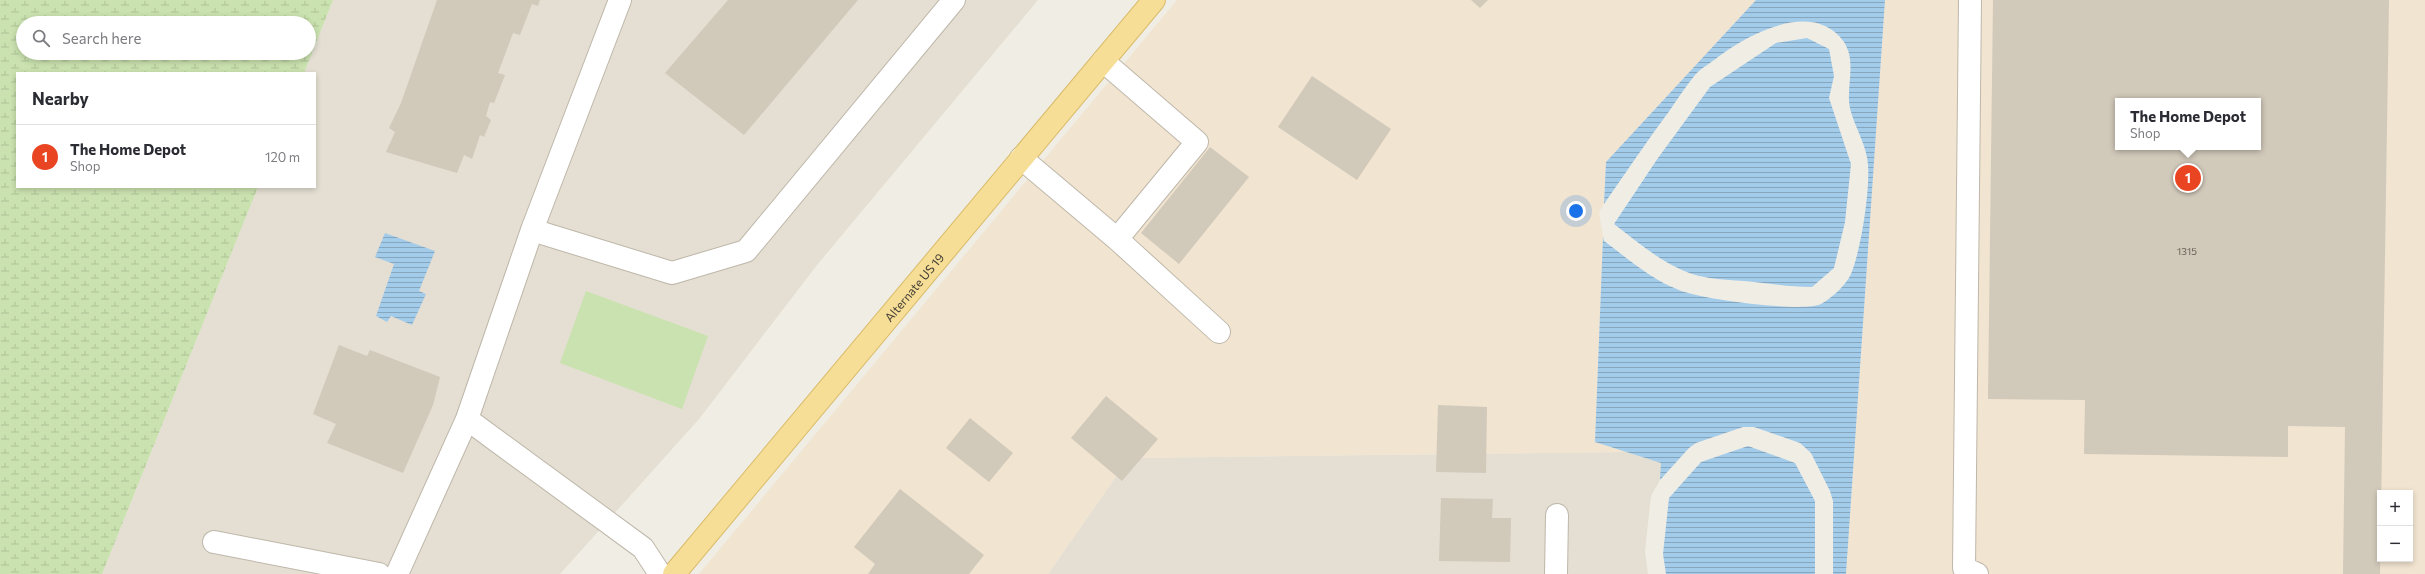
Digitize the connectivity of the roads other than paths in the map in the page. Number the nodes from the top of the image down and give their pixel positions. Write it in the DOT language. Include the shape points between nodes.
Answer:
graph roads {
  1 [pos="620,0"];
  2 [pos="954,0"];
  3 [pos="1154,0"];
  4 [pos="1970,0"];
  5 [pos="1103,61"];
  6 [pos="1021,158"];
  7 [pos="532,230"];
  8 [pos="1117,239"];
  9 [pos="1219,332"];
  10 [pos="467,419"];
  11 [pos="1557,515"];
  12 [pos="214,542"];
  13 [pos="379,574"];
  14 [pos="397,574"];
  15 [pos="660,574"];
  16 [pos="674,574"];
  17 [pos="1556,574"];
  18 [pos="1977,574"];
  1 -- 7 [label="street"];
  2 -- 7 [label="street" via="746,251 672,274"];
  3 -- 5 [label="main road, Alternate US 19"];
  4 -- 18 [label="street" via="1964,568"];
  5 -- 6 [label="main road, Alternate US 19"];
  5 -- 8 [label="street" via="1197,142"];
  6 -- 8 [label="street"];
  6 -- 16 [label="main road, Alternate US 19"];
  7 -- 10 [label="street"];
  8 -- 9 [label="street"];
  10 -- 14 [label="street"];
  10 -- 15 [label="street" via="643,548"];
  11 -- 17 [label="street"];
  12 -- 13 [label="street"];
}
